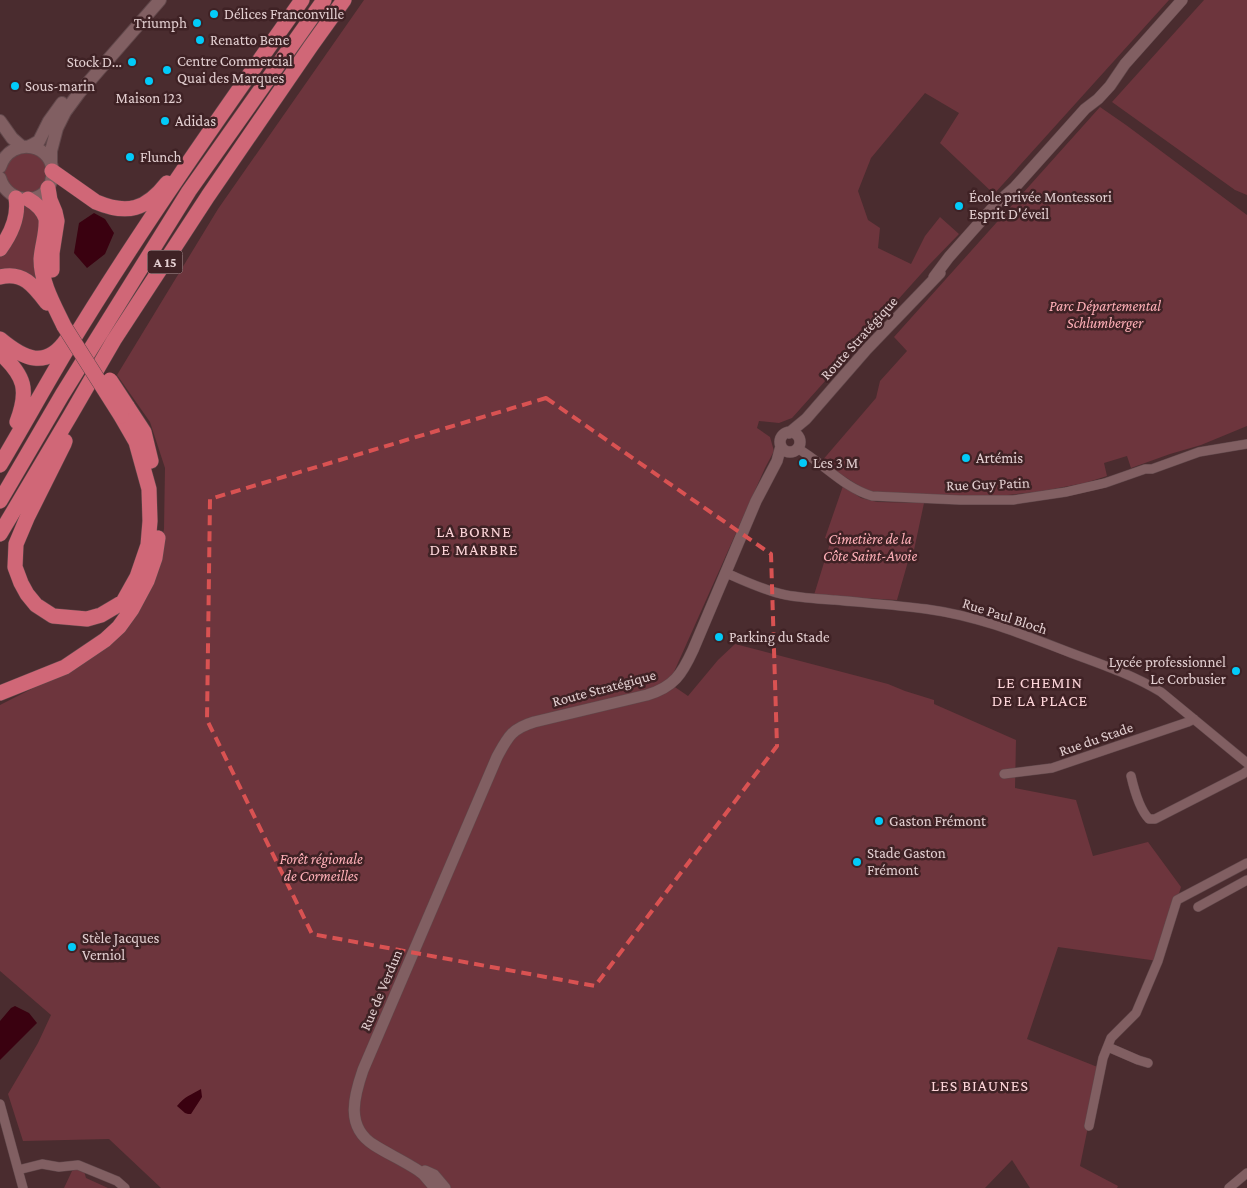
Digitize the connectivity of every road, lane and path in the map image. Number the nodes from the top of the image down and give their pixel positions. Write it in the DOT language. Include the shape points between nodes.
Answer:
graph roads {
  1 [pos="149,0"];
  2 [pos="160,0"];
  3 [pos="302,0"];
  4 [pos="324,0"];
  5 [pos="344,0"];
  6 [pos="1182,0"];
  7 [pos="228,105"];
  8 [pos="0,121"];
  9 [pos="0,127"];
  10 [pos="26,146"];
  11 [pos="2,162"];
  12 [pos="52,167"];
  13 [pos="0,178"];
  14 [pos="48,188"];
  15 [pos="13,196"];
  16 [pos="0,249"];
  17 [pos="120,265"];
  18 [pos="0,277"];
  19 [pos="67,322"];
  20 [pos="0,339"];
  21 [pos="0,353"];
  22 [pos="124,411"];
  23 [pos="70,416"];
  24 [pos="806,419"];
  25 [pos="1247,444"];
  26 [pos="792,446"];
  27 [pos="0,464"];
  28 [pos="0,501"];
  29 [pos="0,534"];
  30 [pos="726,573"];
  31 [pos="0,693"];
  32 [pos="1194,719"];
  33 [pos="1247,763"];
  34 [pos="1247,770"];
  35 [pos="1004,774"];
  36 [pos="1131,776"];
  37 [pos="476,805"];
  38 [pos="1247,863"];
  39 [pos="1247,880"];
  40 [pos="1198,907"];
  41 [pos="1108,1047"];
  42 [pos="1148,1063"];
  43 [pos="0,1104"];
  44 [pos="1089,1126"];
  45 [pos="412,1166"];
  46 [pos="18,1170"];
  47 [pos="1247,1173"];
  48 [pos="23,1187"];
  49 [pos="126,1188"];
  50 [pos="435,1188"];
  51 [pos="445,1188"];
  52 [pos="1229,1188"];
  1 -- 10 [label="main road" via="62,103 39,141"];
  2 -- 12 [label="main road" via="65,112 56,128 51,151"];
  3 -- 7 [label="highway"];
  4 -- 28 [label="highway, A 15" via="189,191"];
  5 -- 23 [label="highway, A 15" via="208,196 114,340"];
  6 -- 24 [label="street, Route Stratégique" via="1100,88 953,261 934,277"];
  7 -- 12 [label="highway" via="162,190 138,207 123,209 104,205 90,198"];
  7 -- 17 [label="highway"];
  8 -- 10 [label="main road" via="12,138"];
  9 -- 11 [label="main road" via="4,138"];
  10 -- 11 [label="main road" via="12,150"];
  10 -- 12 [label="main road" via="43,152"];
  12 -- 14 [label="main road"];
  13 -- 15 [label="main road" via="2,186"];
  14 -- 15 [label="main road" via="37,197"];
  14 -- 19 [label="highway" via="57,221 53,281"];
  15 -- 16 [label="highway" via="17,208 15,220"];
  15 -- 19 [label="highway" via="44,213 43,275 47,290"];
  17 -- 20 [label="highway" via="56,352 40,358 28,358"];
  17 -- 27 [label="highway"];
  18 -- 19 [label="highway" via="17,276 28,281"];
  19 -- 22 [label="highway, bridge"];
  21 -- 27 [label="highway" via="19,374 24,392 24,401"];
  22 -- 23 [label="highway" via="149,489 148,545 137,577 123,602 87,619 53,616 36,606 15,567 16,544 64,444"];
  22 -- 31 [label="highway" via="144,432 155,473 160,509 159,531 148,581 132,609 106,640 64,667"];
  23 -- 29 [label="highway, A 15"];
  24 -- 26 [label="street, Route Stratégique"];
  24 -- 26 [label="street, Route Stratégique" via="782,437 780,442"];
  25 -- 26 [label="street, Rue Guy Patin" via="1200,452 1105,483 1013,500 867,495"];
  26 -- 30 [label="street, Route Stratégique" via="779,455"];
  30 -- 32 [label="street, Rue Paul Bloch" via="786,595 928,609 1004,627 1151,686"];
  30 -- 37 [label="street, Route Stratégique" via="691,656 677,679 647,695 534,722 513,731 500,751"];
  32 -- 33 [label="street, Rue Paul Bloch"];
  32 -- 35 [label="street, Rue du Stade" via="1052,768"];
  34 -- 36 [label="street" via="1154,819 1144,815"];
  37 -- 45 [label="street, Rue de Verdun" via="354,1098 355,1117 366,1139"];
  38 -- 41 [label="street" via="1177,900 1158,961 1136,1013 1111,1038"];
  39 -- 40 [label="street"];
  41 -- 42 [label="street"];
  41 -- 44 [label="street"];
  43 -- 46 [label="street"];
  45 -- 50 [label="street, Rue de Verdun"];
  45 -- 51 [label="street, Rue de Verdun" via="434,1175"];
  46 -- 48 [label="street"];
  46 -- 49 [label="street" via="42,1164 59,1167 78,1165"];
  47 -- 52 [label="street"];
}
